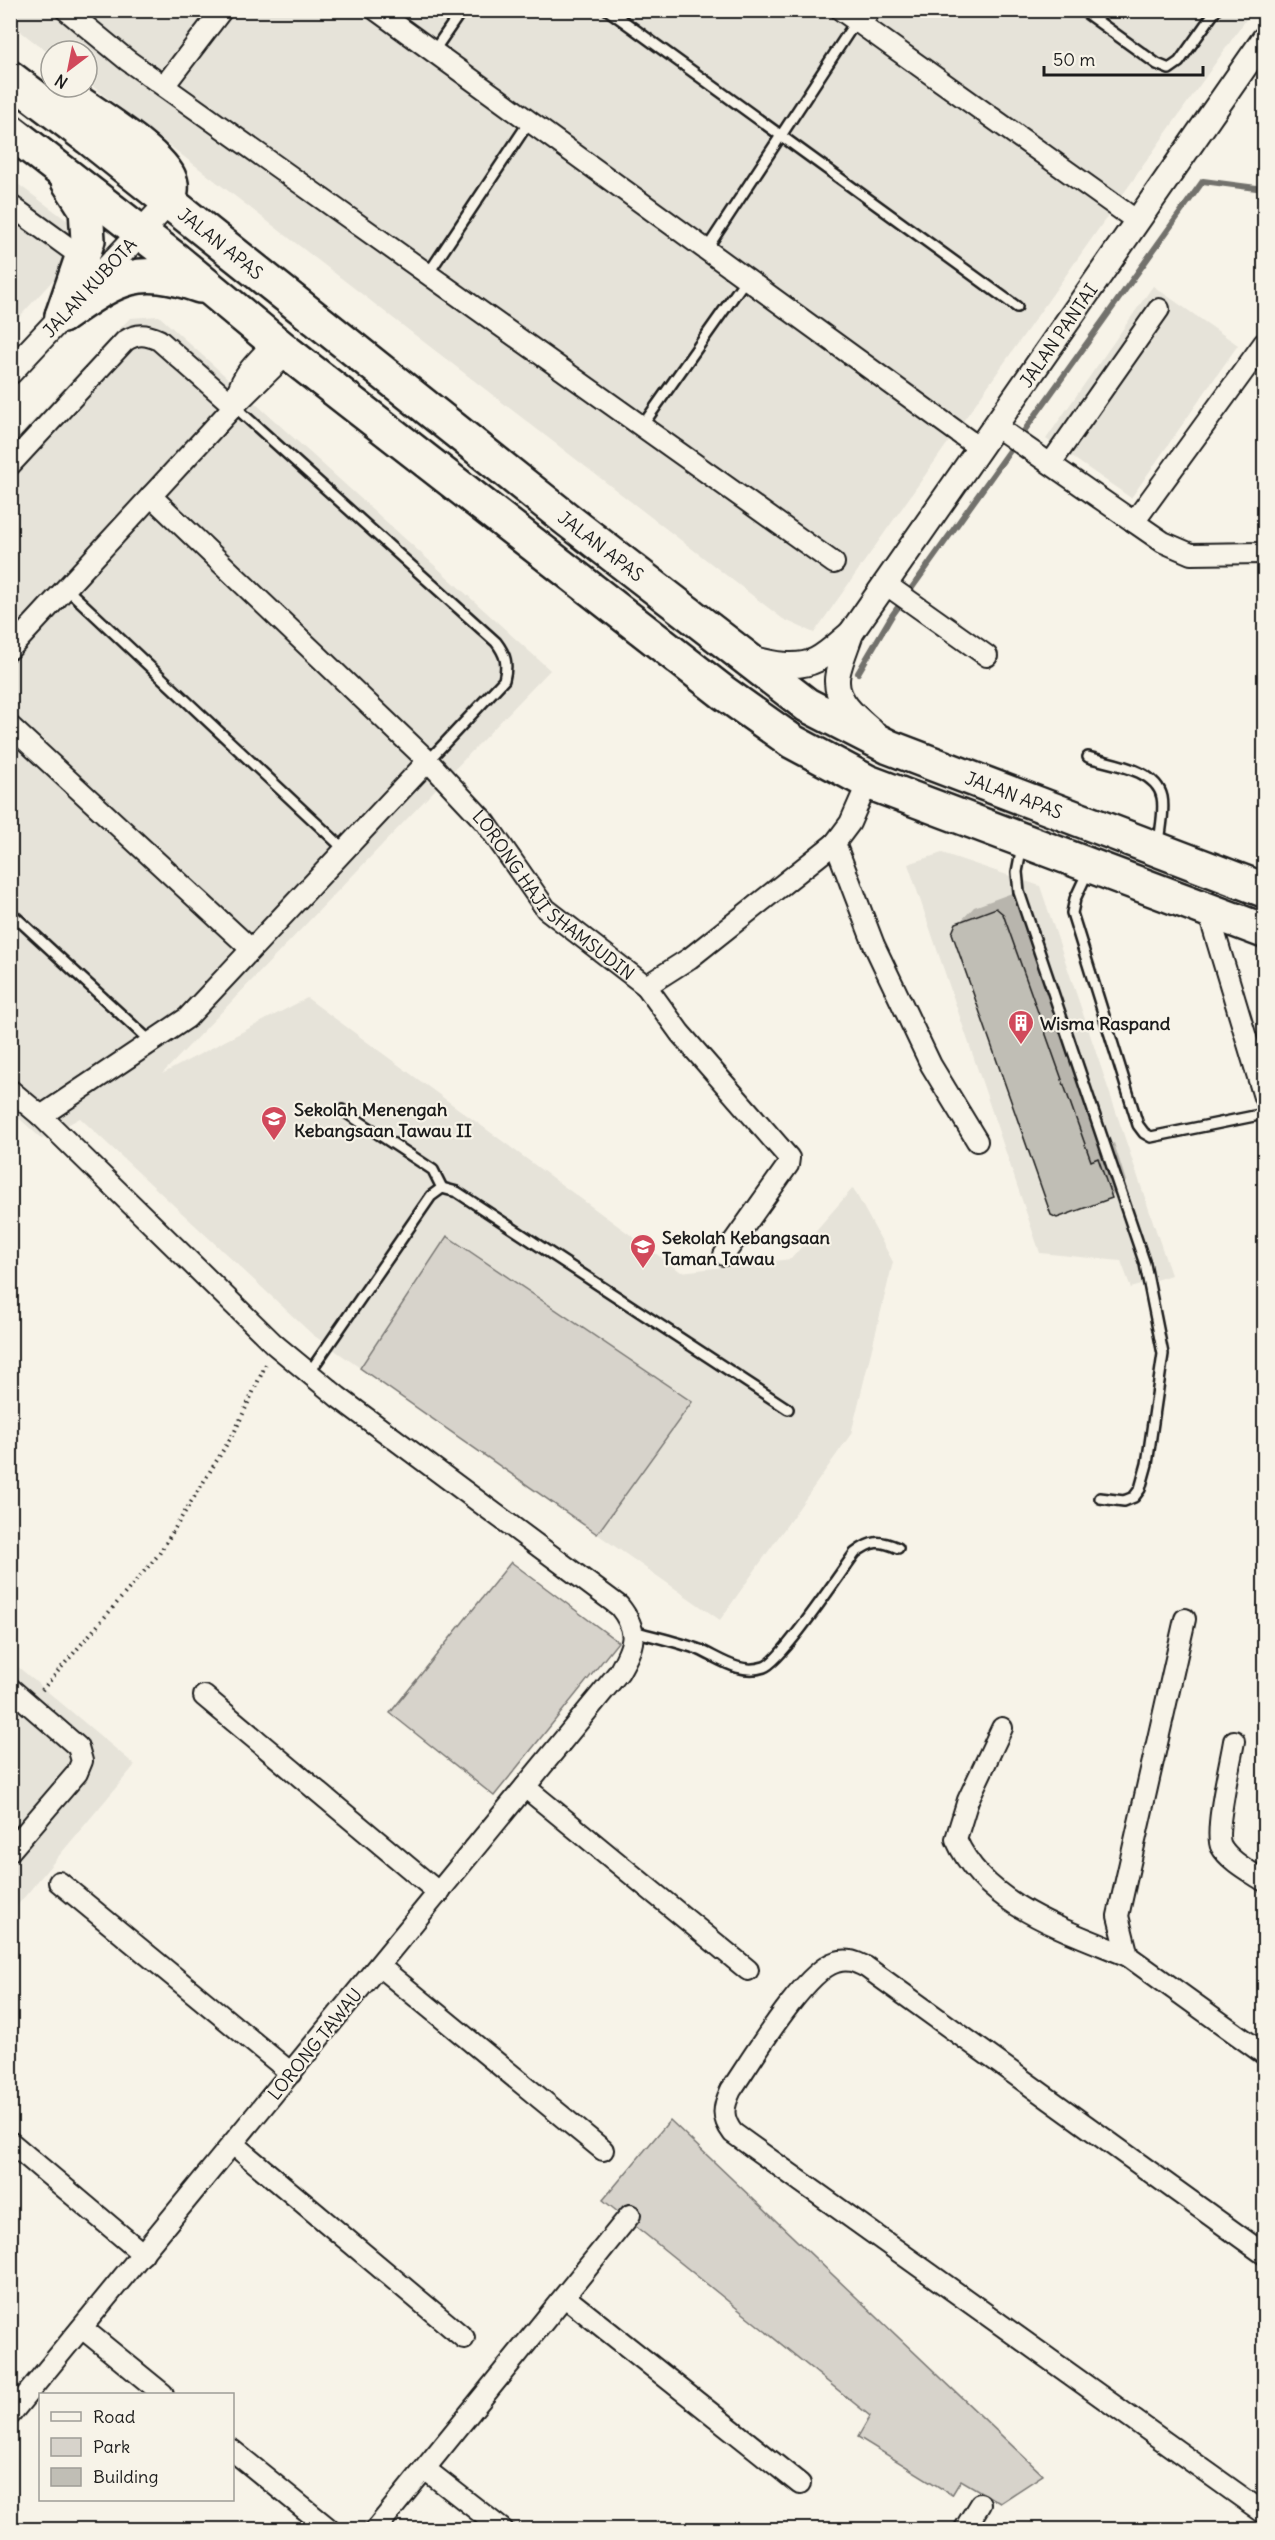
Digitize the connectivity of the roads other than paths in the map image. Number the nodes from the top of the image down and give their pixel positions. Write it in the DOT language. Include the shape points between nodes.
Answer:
graph roads {
  1 [pos="66,10"];
  2 [pos="222,10"];
  3 [pos="376,10"];
  4 [pos="462,10"];
  5 [pos="608,10"];
  6 [pos="876,10"];
  7 [pos="1082,10"];
  8 [pos="1216,10"];
  9 [pos="854,20"];
  10 [pos="1264,39"];
  11 [pos="433,52"];
  12 [pos="10,55"];
  13 [pos="39,76"];
  14 [pos="10,78"];
  15 [pos="164,86"];
  16 [pos="73,99"];
  17 [pos="530,122"];
  18 [pos="10,131"];
  19 [pos="781,136"];
  20 [pos="60,170"];
  21 [pos="168,202"];
  22 [pos="10,205"];
  23 [pos="1137,221"];
  24 [pos="140,232"];
  25 [pos="706,250"];
  26 [pos="83,258"];
  27 [pos="429,274"];
  28 [pos="746,279"];
  29 [pos="213,290"];
  30 [pos="1017,307"];
  31 [pos="1159,309"];
  32 [pos="62,316"];
  33 [pos="314,317"];
  34 [pos="1264,344"];
  35 [pos="281,347"];
  36 [pos="15,359"];
  37 [pos="234,406"];
  38 [pos="642,426"];
  39 [pos="1000,429"];
  40 [pos="978,447"];
  41 [pos="1042,458"];
  42 [pos="10,465"];
  43 [pos="440,469"];
  44 [pos="151,496"];
  45 [pos="1134,522"];
  46 [pos="1264,553"];
  47 [pos="834,564"];
  48 [pos="66,588"];
  49 [pos="891,588"];
  50 [pos="851,633"];
  51 [pos="10,649"];
  52 [pos="741,656"];
  53 [pos="987,656"];
  54 [pos="10,726"];
  55 [pos="889,747"];
  56 [pos="1088,757"];
  57 [pos="428,761"];
  58 [pos="868,782"];
  59 [pos="1024,841"];
  60 [pos="835,843"];
  61 [pos="345,850"];
  62 [pos="1158,850"];
  63 [pos="1091,864"];
  64 [pos="1264,890"];
  65 [pos="1208,910"];
  66 [pos="10,912"];
  67 [pos="1264,931"];
  68 [pos="251,949"];
  69 [pos="646,986"];
  70 [pos="152,1043"];
  71 [pos="10,1090"];
  72 [pos="1264,1097"];
  73 [pos="342,1110"];
  74 [pos="1264,1114"];
  75 [pos="41,1116"];
  76 [pos="977,1141"];
  77 [pos="442,1188"];
  78 [pos="724,1255"];
  79 [pos="309,1373"];
  80 [pos="788,1409"];
  81 [pos="1100,1498"];
  82 [pos="898,1548"];
  83 [pos="1185,1618"];
  84 [pos="633,1631"];
  85 [pos="10,1688"];
  86 [pos="204,1696"];
  87 [pos="1002,1728"];
  88 [pos="1234,1741"];
  89 [pos="525,1787"];
  90 [pos="11,1851"];
  91 [pos="1264,1881"];
  92 [pos="59,1882"];
  93 [pos="439,1893"];
  94 [pos="1128,1956"];
  95 [pos="379,1966"];
  96 [pos="748,1970"];
  97 [pos="1264,2054"];
  98 [pos="291,2073"];
  99 [pos="10,2142"];
  100 [pos="233,2144"];
  101 [pos="603,2150"];
  102 [pos="630,2215"];
  103 [pos="143,2254"];
  104 [pos="1264,2254"];
  105 [pos="565,2297"];
  106 [pos="82,2328"];
  107 [pos="464,2338"];
  108 [pos="162,2393"];
  109 [pos="10,2415"];
  110 [pos="234,2452"];
  111 [pos="425,2469"];
  112 [pos="800,2484"];
  113 [pos="980,2504"];
  114 [pos="1264,2513"];
  115 [pos="328,2528"];
  116 [pos="375,2529"];
  117 [pos="503,2529"];
  118 [pos="964,2529"];
  1 -- 15 [label="street"];
  2 -- 15 [label="street"];
  3 -- 11 [label="street"];
  4 -- 11 [label="lane"];
  5 -- 19 [label="lane"];
  6 -- 9 [label="lane"];
  7 -- 8 [label="lane" via="1169,69 1179,62"];
  9 -- 19 [label="lane"];
  9 -- 23 [label="street"];
  10 -- 23 [label="street, JALAN PANTAI"];
  11 -- 17 [label="street"];
  12 -- 13 [label="highway"];
  14 -- 21 [label="highway, JALAN APAS"];
  15 -- 27 [label="street"];
  16 -- 21 [label="highway" via="164,169 172,188"];
  17 -- 25 [label="street"];
  17 -- 27 [label="lane"];
  18 -- 20 [label="highway"];
  19 -- 25 [label="lane"];
  19 -- 30 [label="lane"];
  20 -- 24 [label="highway"];
  20 -- 26 [label="highway" via="86,209 88,240"];
  21 -- 24 [label="street, JALAN KUBOTA"];
  21 -- 33 [label="highway, JALAN APAS"];
  22 -- 26 [label="street"];
  23 -- 39 [label="street, JALAN PANTAI"];
  24 -- 29 [label="highway"];
  24 -- 32 [label="street, JALAN KUBOTA"];
  25 -- 28 [label="street"];
  26 -- 32 [label="highway"];
  27 -- 38 [label="street"];
  28 -- 38 [label="lane"];
  28 -- 40 [label="street"];
  29 -- 32 [label="highway" via="165,275 146,274 101,290"];
  29 -- 35 [label="highway"];
  31 -- 41 [label="street"];
  32 -- 36 [label="street, JALAN KUBOTA"];
  33 -- 43 [label="highway" via="304,330 311,349 369,398"];
  33 -- 52 [label="highway, JALAN APAS"];
  34 -- 45 [label="street"];
  35 -- 37 [label="street"];
  35 -- 43 [label="highway"];
  37 -- 42 [label="street" via="159,339 133,336"];
  37 -- 44 [label="street"];
  37 -- 57 [label="lane" via="505,654 504,680"];
  38 -- 47 [label="street"];
  39 -- 40 [label="street, JALAN PANTAI"];
  39 -- 41 [label="street"];
  40 -- 49 [label="street, JALAN PANTAI"];
  41 -- 45 [label="street"];
  43 -- 58 [label="highway" via="724,693 793,742"];
  44 -- 48 [label="street"];
  44 -- 57 [label="street, LORONG HAJI SHAMSUDIN"];
  45 -- 46 [label="street" via="1163,542 1191,554"];
  48 -- 51 [label="street"];
  48 -- 61 [label="lane"];
  49 -- 50 [label="street, JALAN PANTAI"];
  49 -- 53 [label="street"];
  50 -- 52 [label="street" via="816,660 799,665"];
  50 -- 55 [label="street" via="837,680 842,699"];
  52 -- 55 [label="highway, JALAN APAS" via="807,705"];
  54 -- 68 [label="street"];
  55 -- 62 [label="highway, JALAN APAS"];
  56 -- 62 [label="lane" via="1144,774 1156,783 1162,798"];
  57 -- 61 [label="street"];
  57 -- 69 [label="street, LORONG HAJI SHAMSUDIN" via="486,823 546,909"];
  58 -- 59 [label="highway"];
  58 -- 60 [label="street, LORONG HAJI SHAMSUDIN" via="850,823"];
  59 -- 63 [label="highway"];
  59 -- 81 [label="lane" via="1017,872 1019,892 1145,1264 1163,1354 1148,1464 1140,1489 1134,1497 1124,1500"];
  60 -- 69 [label="street, LORONG HAJI SHAMSUDIN" via="690,958"];
  60 -- 76 [label="street" via="874,945 922,1045"];
  61 -- 68 [label="street"];
  62 -- 64 [label="highway, JALAN APAS"];
  63 -- 65 [label="highway"];
  63 -- 74 [label="lane" via="1072,913 1138,1125 1151,1137"];
  65 -- 67 [label="highway"];
  65 -- 72 [label="street"];
  66 -- 70 [label="lane"];
  68 -- 70 [label="street" via="186,1018"];
  69 -- 78 [label="street" via="680,1033 789,1158 788,1165"];
  70 -- 75 [label="street"];
  71 -- 75 [label="street"];
  73 -- 77 [label="lane" via="433,1170"];
  75 -- 79 [label="street" via="274,1344"];
  77 -- 79 [label="lane" via="431,1196"];
  77 -- 80 [label="lane" via="457,1192"];
  79 -- 84 [label="street" via="619,1606"];
  82 -- 84 [label="lane" via="881,1540 855,1553 782,1653 766,1667 746,1669 723,1664 700,1650"];
  83 -- 94 [label="street" via="1118,1916"];
  84 -- 89 [label="street, LORONG TAWAU" via="619,1672"];
  85 -- 90 [label="street" via="78,1747 82,1761 77,1773"];
  86 -- 93 [label="street"];
  87 -- 94 [label="street" via="968,1800 956,1839 964,1858 1014,1904"];
  88 -- 91 [label="street" via="1219,1829 1221,1845"];
  89 -- 93 [label="street, LORONG TAWAU"];
  89 -- 96 [label="street"];
  92 -- 98 [label="street"];
  93 -- 95 [label="street, LORONG TAWAU"];
  94 -- 97 [label="street"];
  95 -- 98 [label="street, LORONG TAWAU"];
  95 -- 101 [label="street"];
  98 -- 100 [label="street, LORONG TAWAU"];
  99 -- 103 [label="street"];
  100 -- 103 [label="street, LORONG TAWAU"];
  100 -- 107 [label="street"];
  102 -- 105 [label="street"];
  103 -- 106 [label="street, LORONG TAWAU"];
  104 -- 114 [label="street" via="876,1974 851,1960 835,1962 813,1976 725,2102 723,2114 733,2133"];
  105 -- 111 [label="street"];
  105 -- 112 [label="street"];
  106 -- 108 [label="street"];
  106 -- 109 [label="street, LORONG TAWAU"];
  110 -- 115 [label="street"];
  111 -- 116 [label="street"];
  111 -- 117 [label="street"];
  113 -- 118 [label="street"];
}
